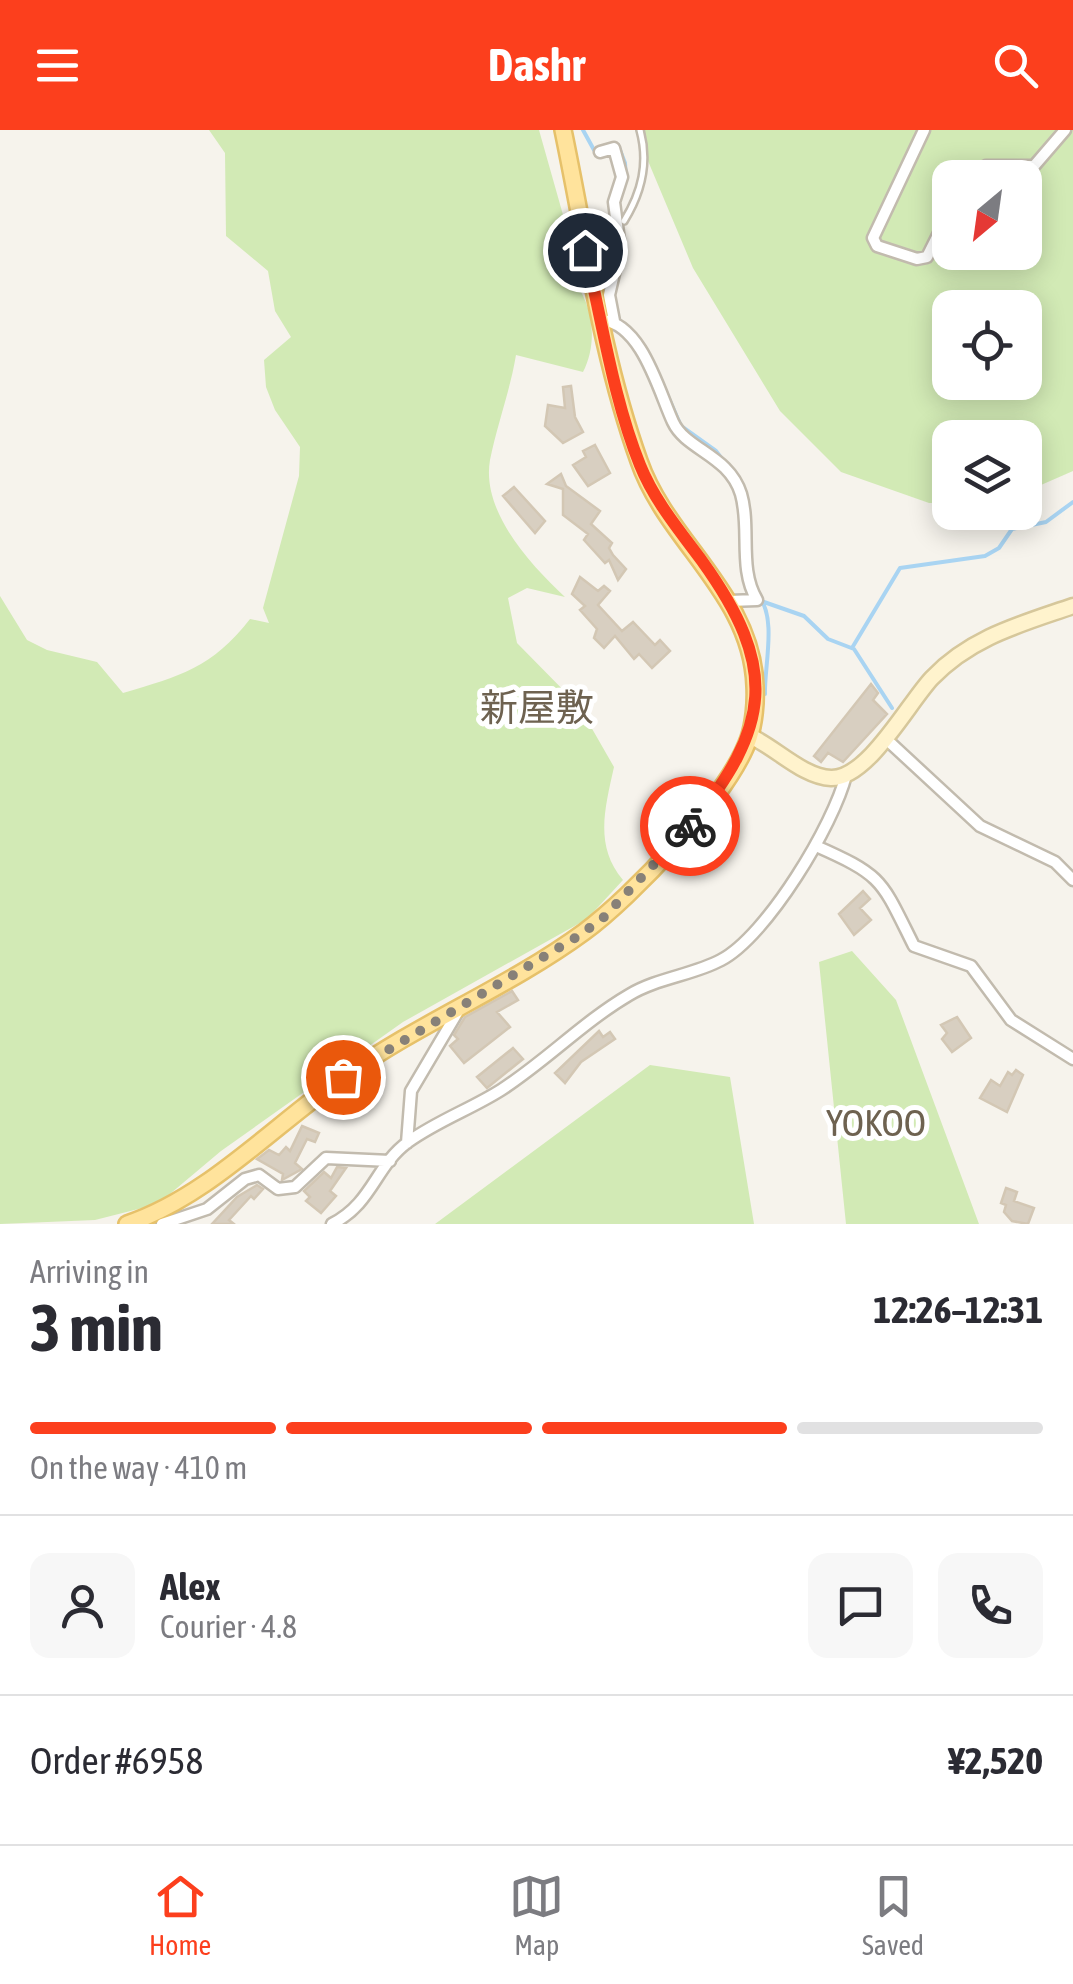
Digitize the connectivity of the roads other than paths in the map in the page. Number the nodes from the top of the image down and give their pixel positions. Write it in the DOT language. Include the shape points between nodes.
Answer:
graph roads {
  1 [pos="563,130"];
  2 [pos="640,130"];
  3 [pos="924,130"];
  4 [pos="1065,130"];
  5 [pos="600,152"];
  6 [pos="1039,160"];
  7 [pos="620,222"];
  8 [pos="932,247"];
  9 [pos="608,320"];
  10 [pos="730,601"];
  11 [pos="1073,606"];
  12 [pos="750,736"];
  13 [pos="886,738"];
  14 [pos="846,774"];
  15 [pos="816,846"];
  16 [pos="1073,880"];
  17 [pos="464,1002"];
  18 [pos="1073,1058"];
  19 [pos="406,1143"];
  20 [pos="390,1161"];
  21 [pos="127,1224"];
  22 [pos="162,1224"];
  23 [pos="332,1224"];
  1 -- 9 [label="main road"];
  2 -- 7 [label="lane" via="646,150 640,194"];
  3 -- 8 [label="street" via="873,238 877,246 918,259"];
  4 -- 6 [label="street"];
  5 -- 7 [label="street" via="614,148 622,164"];
  7 -- 9 [label="street"];
  9 -- 10 [label="main road" via="639,463 664,510"];
  9 -- 10 [label="street" via="635,344 673,422 719,460 741,494 757,600"];
  10 -- 12 [label="main road" via="754,667"];
  11 -- 13 [label="street" via="960,653 930,679"];
  12 -- 14 [label="street" via="811,772 828,778"];
  12 -- 17 [label="main road" via="719,790 604,917"];
  13 -- 14 [label="street"];
  13 -- 16 [label="street" via="980,826 1055,862"];
  14 -- 15 [label="street"];
  15 -- 18 [label="street" via="869,869 914,946 970,966 1011,1020"];
  15 -- 19 [label="street" via="743,947 630,994 500,1090"];
  17 -- 19 [label="street" via="410,1092"];
  17 -- 21 [label="main road" via="343,1077 179,1199"];
  19 -- 20 [label="street"];
  20 -- 22 [label="street" via="326,1158 294,1187 278,1189 258,1175 206,1209"];
  20 -- 23 [label="street" via="364,1202"];
}
